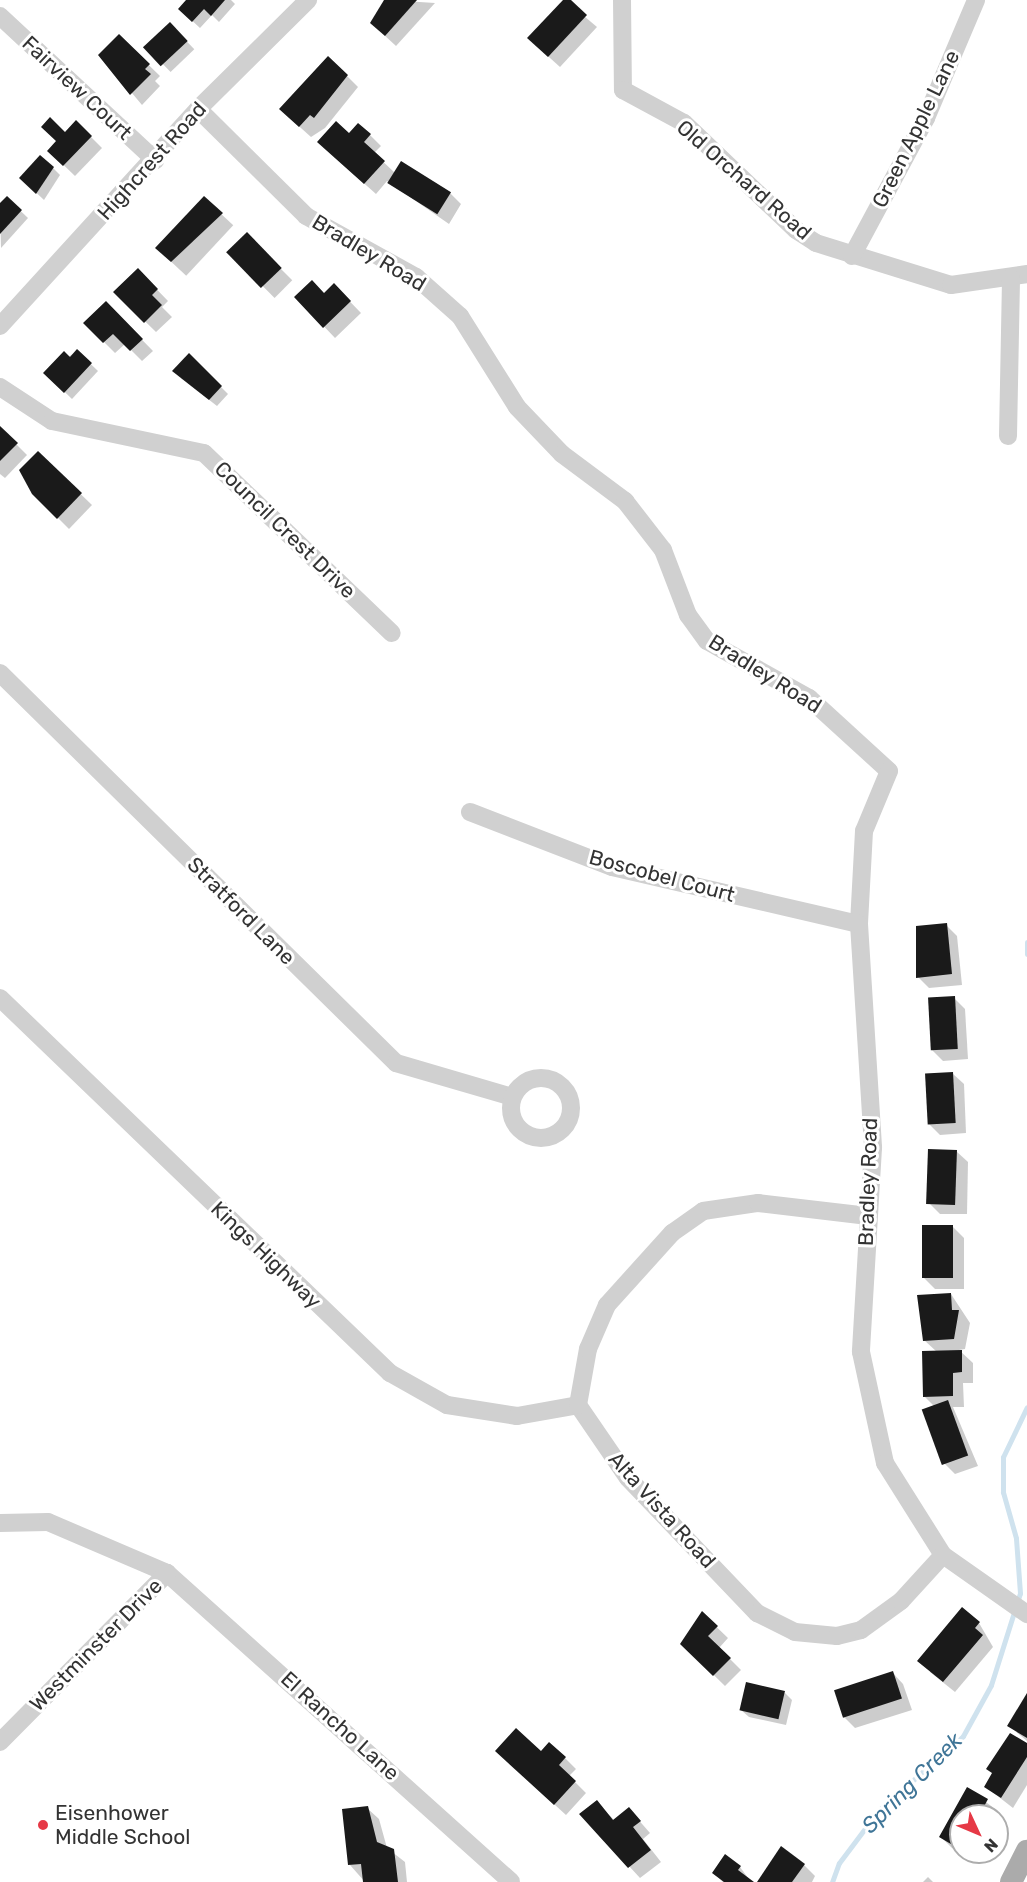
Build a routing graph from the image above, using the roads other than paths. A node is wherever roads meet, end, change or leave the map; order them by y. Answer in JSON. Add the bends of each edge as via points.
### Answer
{"nodes":[{"id":1,"x":308,"y":0,"type":"edge"},
{"id":2,"x":622,"y":0,"type":"edge"},
{"id":3,"x":975,"y":0,"type":"edge"},
{"id":4,"x":0,"y":16,"type":"edge"},
{"id":5,"x":198,"y":109,"type":"junction"},
{"id":6,"x":155,"y":160,"type":"junction"},
{"id":7,"x":852,"y":256,"type":"junction"},
{"id":8,"x":1019,"y":276,"type":"edge"},
{"id":9,"x":0,"y":326,"type":"edge"},
{"id":10,"x":0,"y":387,"type":"edge"},
{"id":11,"x":1008,"y":436,"type":"dead end"},
{"id":12,"x":392,"y":633,"type":"dead end"},
{"id":13,"x":0,"y":674,"type":"edge"},
{"id":14,"x":470,"y":812,"type":"dead end"},
{"id":15,"x":859,"y":924,"type":"junction"},
{"id":16,"x":0,"y":998,"type":"edge"},
{"id":17,"x":512,"y":1097,"type":"dead end"},
{"id":18,"x":868,"y":1216,"type":"junction"},
{"id":19,"x":578,"y":1405,"type":"junction"},
{"id":20,"x":0,"y":1523,"type":"edge"},
{"id":21,"x":943,"y":1555,"type":"junction"},
{"id":22,"x":167,"y":1573,"type":"junction"},
{"id":23,"x":1027,"y":1614,"type":"edge"},
{"id":24,"x":0,"y":1742,"type":"edge"},
{"id":25,"x":1027,"y":1851,"type":"edge"},
{"id":26,"x":511,"y":1882,"type":"edge"},
{"id":27,"x":1011,"y":1882,"type":"edge"}],
"edges":[{"from":1,"to":5,"type":"street","name":"Highcrest Road"},
{"from":2,"to":7,"type":"street","name":"Old Orchard Road","via":[[622,90],[684,123],[796,230]]},
{"from":3,"to":7,"type":"street","name":"Green Apple Lane","via":[[926,118]]},
{"from":4,"to":6,"type":"street","name":"Fairview Court"},
{"from":5,"to":6,"type":"street","name":"Highcrest Road"},
{"from":5,"to":15,"type":"street","name":"Bradley Road","via":[[306,216],[416,277],[460,316],[517,407],[562,454],[625,501],[663,550],[688,615],[707,640],[809,698],[889,771],[864,831]]},
{"from":6,"to":9,"type":"street","name":"Highcrest Road"},
{"from":7,"to":8,"type":"street","name":"Old Orchard Road","via":[[951,285]]},
{"from":8,"to":11,"type":"street"},
{"from":10,"to":12,"type":"street","name":"Council Crest Drive","via":[[51,421],[204,453]]},
{"from":13,"to":17,"type":"street","name":"Stratford Lane","via":[[396,1063]]},
{"from":14,"to":15,"type":"street","name":"Boscobel Court","via":[[612,867]]},
{"from":15,"to":18,"type":"street","name":"Bradley Road","via":[[873,1148]]},
{"from":16,"to":19,"type":"street","name":"Kings Highway","via":[[390,1373],[447,1405],[517,1416]]},
{"from":18,"to":19,"type":"street","via":[[758,1203],[703,1211],[672,1233],[607,1305],[588,1349]]},
{"from":18,"to":21,"type":"street","name":"Bradley Road","via":[[861,1352],[885,1462]]},
{"from":19,"to":21,"type":"street","name":"Alta Vista Road","via":[[628,1478],[757,1613],[795,1632],[837,1636],[861,1630],[901,1601]]},
{"from":20,"to":22,"type":"street","name":"El Rancho Lane","via":[[48,1522]]},
{"from":21,"to":23,"type":"street","name":"Bradley Road"},
{"from":22,"to":24,"type":"street","name":"Westminster Drive"},
{"from":22,"to":26,"type":"street","name":"El Rancho Lane"},
{"from":25,"to":27,"type":"main road"}]}
